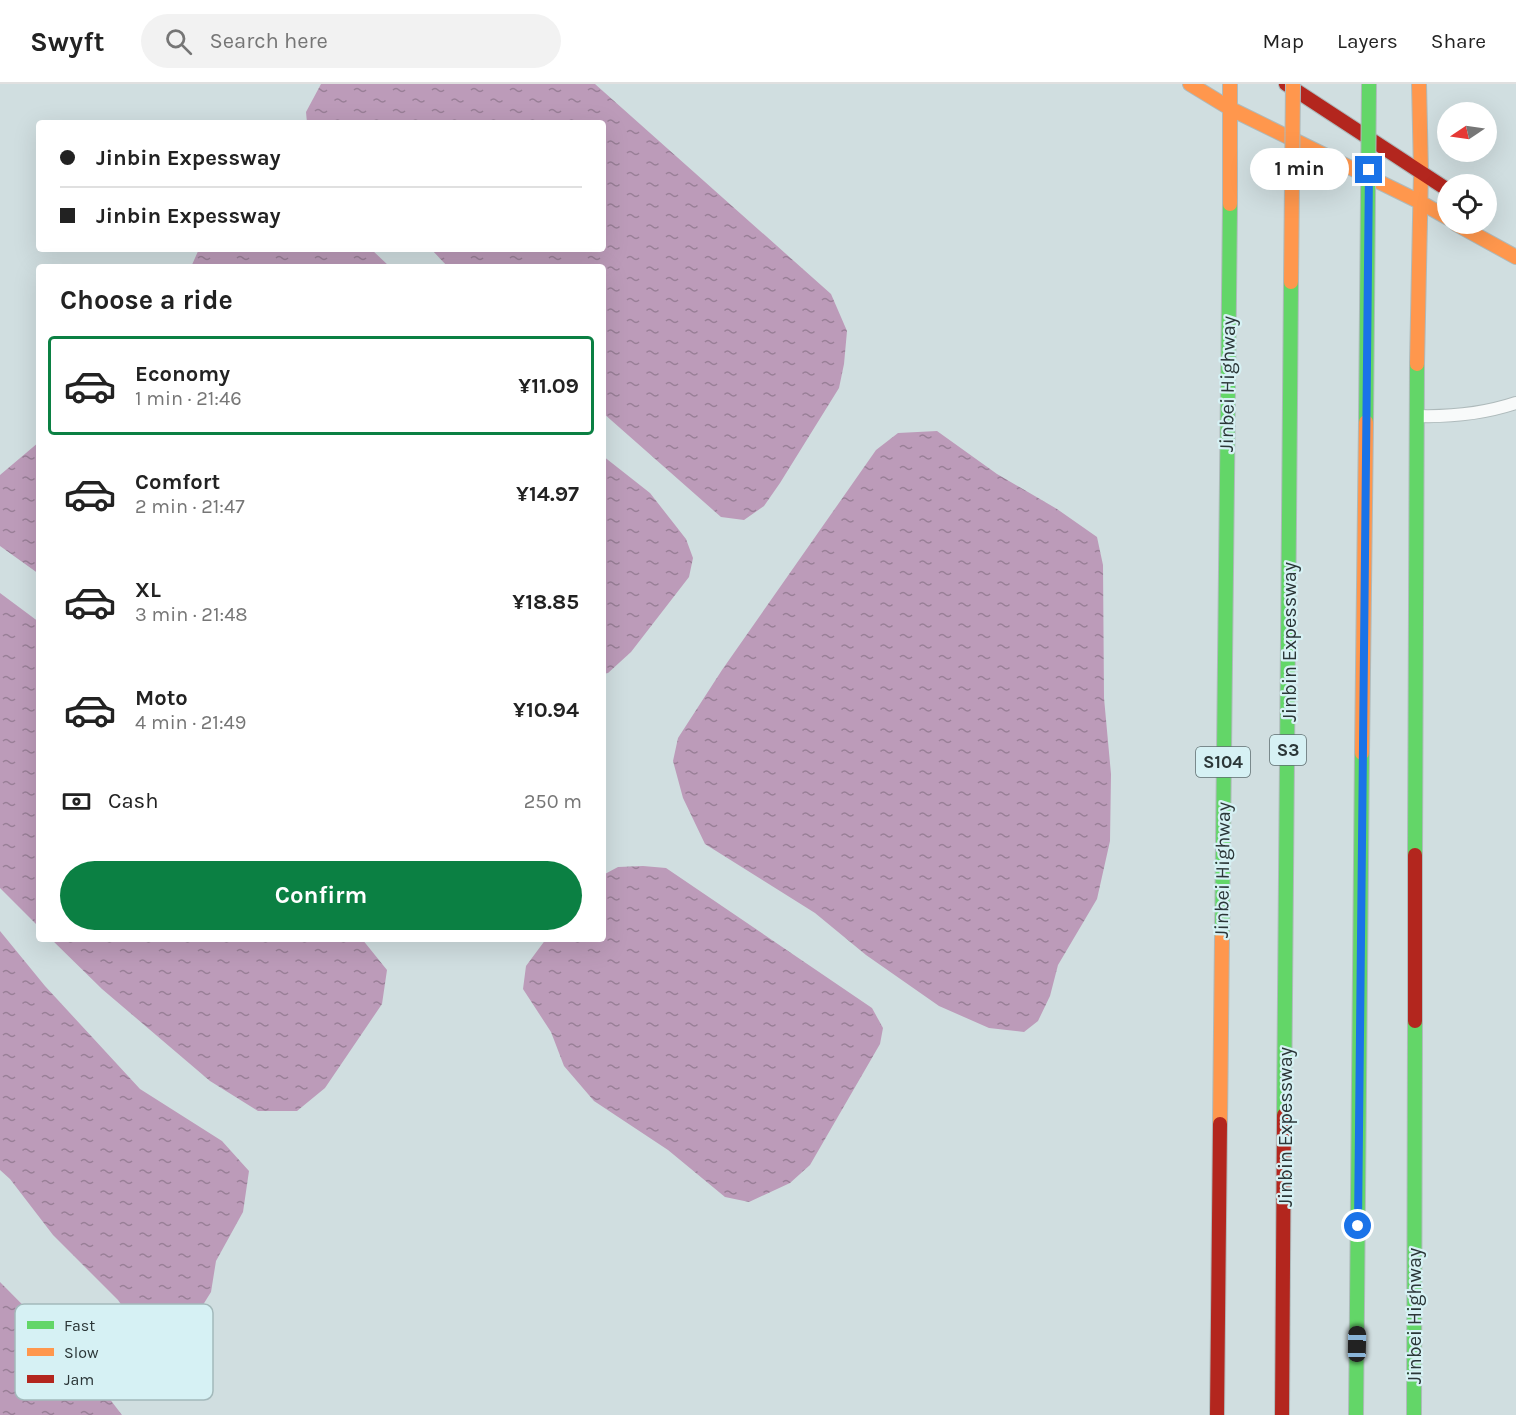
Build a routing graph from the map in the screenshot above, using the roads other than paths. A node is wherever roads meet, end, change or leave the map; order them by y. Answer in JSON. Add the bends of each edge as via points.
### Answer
{"nodes":[{"id":1,"x":1190,"y":84,"type":"edge"},
{"id":2,"x":1230,"y":84,"type":"edge"},
{"id":3,"x":1236,"y":84,"type":"edge"},
{"id":4,"x":1286,"y":84,"type":"edge"},
{"id":5,"x":1293,"y":84,"type":"edge"},
{"id":6,"x":1369,"y":84,"type":"edge"},
{"id":7,"x":1419,"y":84,"type":"edge"},
{"id":8,"x":1231,"y":108,"type":"junction"},
{"id":9,"x":1421,"y":172,"type":"junction"},
{"id":10,"x":1437,"y":183,"type":"edge"},
{"id":11,"x":1420,"y":202,"type":"junction"},
{"id":12,"x":1437,"y":212,"type":"edge"},
{"id":13,"x":1474,"y":234,"type":"edge"},
{"id":14,"x":1516,"y":257,"type":"edge"},
{"id":15,"x":1516,"y":403,"type":"edge"},
{"id":16,"x":1416,"y":416,"type":"junction"},
{"id":17,"x":1217,"y":1415,"type":"edge"},
{"id":18,"x":1282,"y":1415,"type":"edge"},
{"id":19,"x":1356,"y":1415,"type":"edge"},
{"id":20,"x":1414,"y":1415,"type":"edge"}],
"edges":[{"from":1,"to":8,"type":"main road"},
{"from":2,"to":8,"type":"main road","name":"Jinbei Highway","number":"S104"},
{"from":3,"to":8,"type":"main road","name":"Jinbei Highway"},
{"from":4,"to":9,"type":"main road"},
{"from":5,"to":18,"type":"main road","name":"Jinbin Expessway","number":"S3","bridge":true},
{"from":6,"to":19,"type":"main road","bridge":true},
{"from":7,"to":9,"type":"main road","name":"Jinbei Highway"},
{"from":8,"to":11,"type":"main road"},
{"from":8,"to":17,"type":"main road","name":"Jinbei Highway","number":"S104"},
{"from":9,"to":10,"type":"main road"},
{"from":9,"to":11,"type":"main road","name":"Jinbei Highway"},
{"from":11,"to":12,"type":"main road"},
{"from":11,"to":16,"type":"main road","name":"Jinbei Highway"},
{"from":13,"to":14,"type":"main road"},
{"from":15,"to":16,"type":"lane","via":[[1447,417]]},
{"from":16,"to":20,"type":"main road","name":"Jinbei Highway"}]}
